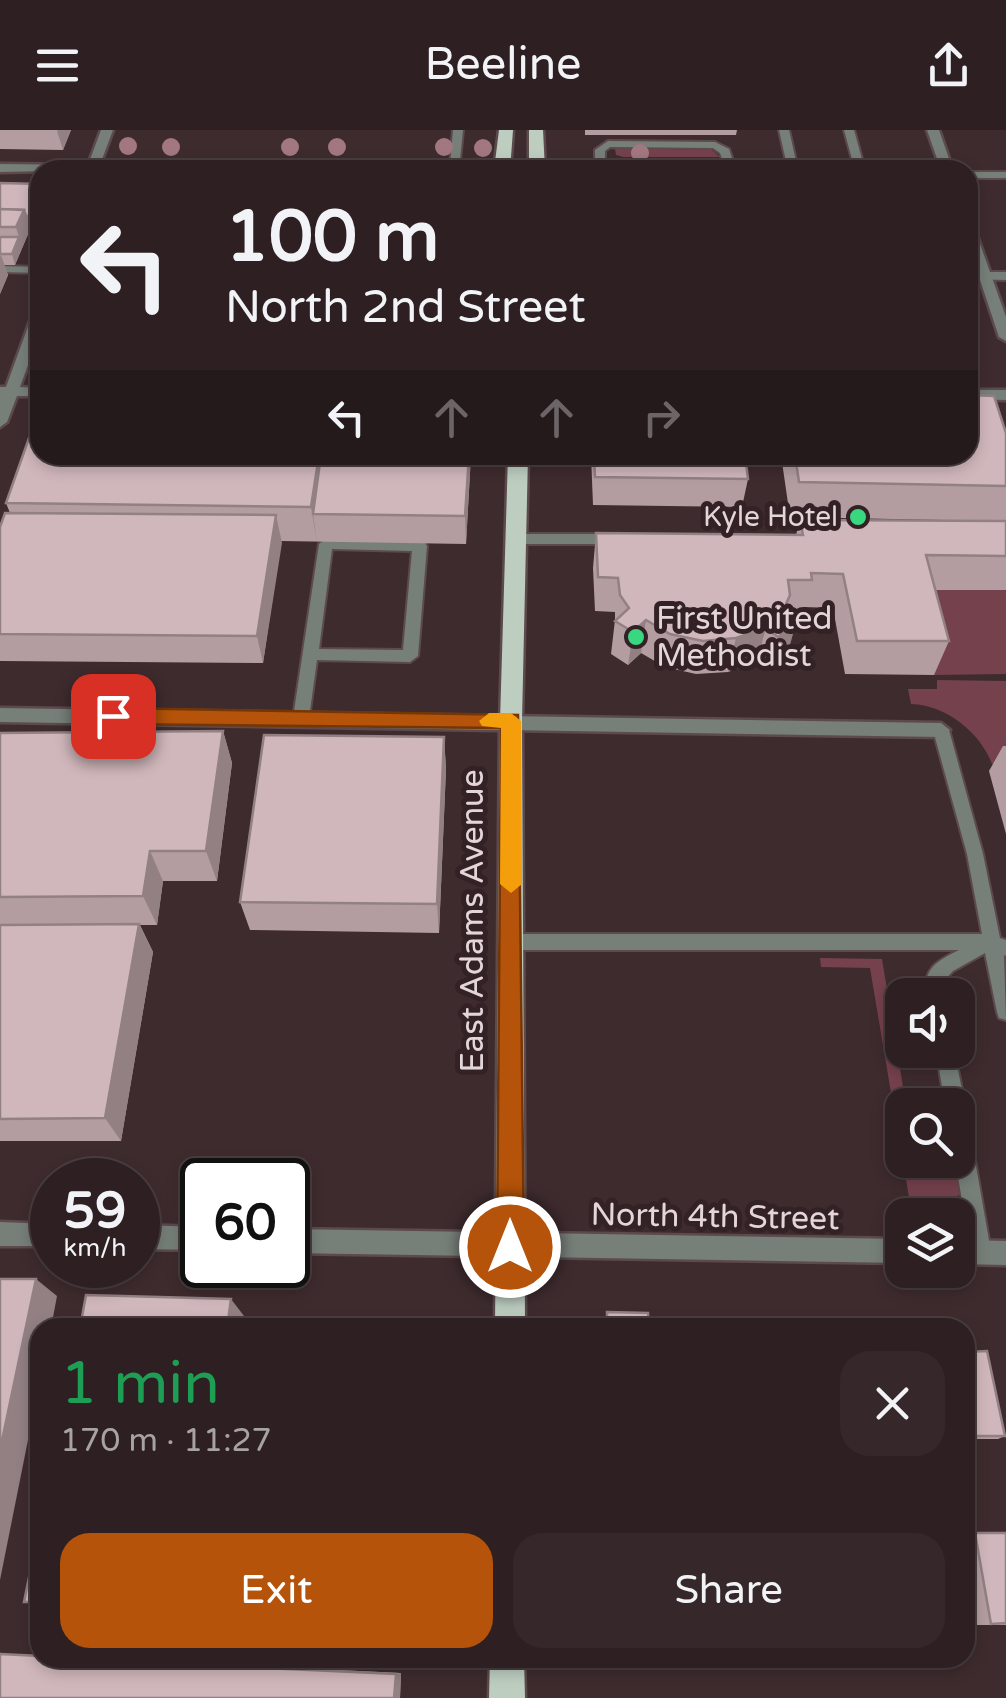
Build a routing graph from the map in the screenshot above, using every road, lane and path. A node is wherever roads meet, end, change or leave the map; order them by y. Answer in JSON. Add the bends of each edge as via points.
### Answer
{"nodes":[{"id":1,"x":108,"y":130,"type":"edge"},
{"id":2,"x":458,"y":130,"type":"edge"},
{"id":3,"x":506,"y":130,"type":"edge"},
{"id":4,"x":536,"y":130,"type":"edge"},
{"id":5,"x":784,"y":130,"type":"edge"},
{"id":6,"x":849,"y":130,"type":"edge"},
{"id":7,"x":933,"y":130,"type":"edge"},
{"id":8,"x":96,"y":160,"type":"edge"},
{"id":9,"x":456,"y":160,"type":"edge"},
{"id":10,"x":503,"y":160,"type":"edge"},
{"id":11,"x":537,"y":160,"type":"edge"},
{"id":12,"x":600,"y":160,"type":"edge"},
{"id":13,"x":728,"y":160,"type":"edge"},
{"id":14,"x":791,"y":160,"type":"edge"},
{"id":15,"x":857,"y":160,"type":"edge"},
{"id":16,"x":944,"y":160,"type":"edge"},
{"id":17,"x":0,"y":168,"type":"edge"},
{"id":18,"x":30,"y":169,"type":"edge"},
{"id":19,"x":978,"y":175,"type":"edge"},
{"id":20,"x":1006,"y":175,"type":"edge"},
{"id":21,"x":978,"y":258,"type":"edge"},
{"id":22,"x":0,"y":270,"type":"edge"},
{"id":23,"x":30,"y":270,"type":"edge"},
{"id":24,"x":978,"y":276,"type":"edge"},
{"id":25,"x":984,"y":276,"type":"junction"},
{"id":26,"x":1006,"y":276,"type":"edge"},
{"id":27,"x":30,"y":336,"type":"edge"},
{"id":28,"x":1006,"y":338,"type":"edge"},
{"id":29,"x":6,"y":391,"type":"edge"},
{"id":30,"x":978,"y":395,"type":"edge"},
{"id":31,"x":1006,"y":395,"type":"edge"},
{"id":32,"x":0,"y":422,"type":"edge"},
{"id":33,"x":518,"y":465,"type":"edge"},
{"id":34,"x":516,"y":539,"type":"junction"},
{"id":35,"x":629,"y":540,"type":"edge"},
{"id":36,"x":310,"y":654,"type":"junction"},
{"id":37,"x":0,"y":715,"type":"edge"},
{"id":38,"x":301,"y":718,"type":"junction"},
{"id":39,"x":511,"y":721,"type":"junction"},
{"id":40,"x":941,"y":730,"type":"joint"},
{"id":41,"x":511,"y":942,"type":"junction"},
{"id":42,"x":998,"y":945,"type":"edge"},
{"id":43,"x":935,"y":978,"type":"edge"},
{"id":44,"x":1006,"y":1012,"type":"edge"},
{"id":45,"x":0,"y":1234,"type":"edge"},
{"id":46,"x":30,"y":1235,"type":"edge"},
{"id":47,"x":310,"y":1242,"type":"edge"},
{"id":48,"x":510,"y":1247,"type":"junction"},
{"id":49,"x":885,"y":1252,"type":"edge"},
{"id":50,"x":975,"y":1252,"type":"edge"},
{"id":51,"x":1006,"y":1253,"type":"edge"},
{"id":52,"x":510,"y":1318,"type":"edge"},
{"id":53,"x":508,"y":1668,"type":"edge"},
{"id":54,"x":507,"y":1698,"type":"edge"}],
"edges":[{"from":1,"to":8,"type":"street"},
{"from":2,"to":9,"type":"lane"},
{"from":3,"to":10,"type":"main road"},
{"from":4,"to":11,"type":"main road"},
{"from":5,"to":14,"type":"lane"},
{"from":6,"to":15,"type":"lane"},
{"from":7,"to":16,"type":"street"},
{"from":12,"to":13,"type":"lane","via":[[608,144],[715,145]]},
{"from":17,"to":18,"type":"street"},
{"from":19,"to":20,"type":"lane"},
{"from":21,"to":25,"type":"street"},
{"from":22,"to":23,"type":"lane"},
{"from":24,"to":25,"type":"lane"},
{"from":25,"to":26,"type":"lane"},
{"from":25,"to":28,"type":"street"},
{"from":27,"to":29,"type":"street"},
{"from":29,"to":32,"type":"street"},
{"from":30,"to":31,"type":"street"},
{"from":33,"to":34,"type":"main road","name":"East Adams Avenue"},
{"from":34,"to":35,"type":"lane"},
{"from":34,"to":39,"type":"main road","name":"East Adams Avenue"},
{"from":36,"to":36,"type":"lane","via":[[326,544],[420,546],[410,656]]},
{"from":36,"to":38,"type":"lane"},
{"from":37,"to":38,"type":"street"},
{"from":38,"to":39,"type":"street"},
{"from":39,"to":40,"type":"street"},
{"from":39,"to":41,"type":"main road","name":"East Adams Avenue"},
{"from":40,"to":42,"type":"lane"},
{"from":41,"to":42,"type":"lane"},
{"from":41,"to":48,"type":"main road","name":"East Adams Avenue"},
{"from":42,"to":43,"type":"lane","via":[[947,965]]},
{"from":42,"to":44,"type":"lane"},
{"from":45,"to":46,"type":"street"},
{"from":47,"to":48,"type":"street","name":"North 4th Street"},
{"from":48,"to":49,"type":"street","name":"North 4th Street"},
{"from":48,"to":52,"type":"main road","name":"East Adams Avenue"},
{"from":50,"to":51,"type":"street"},
{"from":53,"to":54,"type":"main road"}]}
